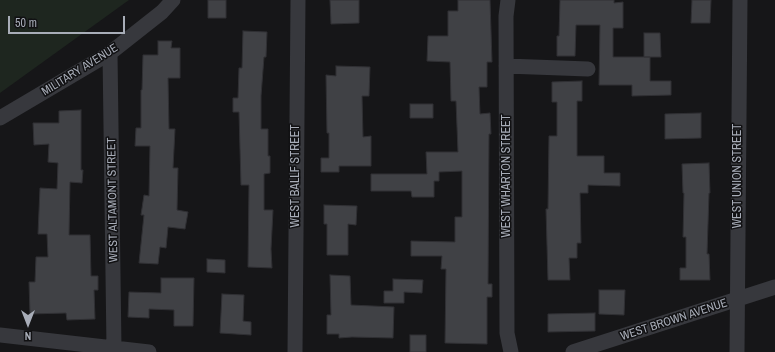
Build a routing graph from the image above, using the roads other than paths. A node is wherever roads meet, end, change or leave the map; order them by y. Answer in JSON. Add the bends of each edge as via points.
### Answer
{"nodes":[{"id":1,"x":173,"y":0,"type":"edge"},
{"id":2,"x":182,"y":0,"type":"edge"},
{"id":3,"x":298,"y":0,"type":"edge"},
{"id":4,"x":508,"y":0,"type":"edge"},
{"id":5,"x":740,"y":0,"type":"edge"},
{"id":6,"x":162,"y":12,"type":"junction"},
{"id":7,"x":110,"y":53,"type":"junction"},
{"id":8,"x":506,"y":66,"type":"junction"},
{"id":9,"x":588,"y":69,"type":"dead end"},
{"id":10,"x":0,"y":118,"type":"edge"},
{"id":11,"x":775,"y":288,"type":"edge"},
{"id":12,"x":738,"y":299,"type":"junction"},
{"id":13,"x":0,"y":335,"type":"edge"},
{"id":14,"x":114,"y":348,"type":"junction"},
{"id":15,"x":149,"y":352,"type":"edge"},
{"id":16,"x":295,"y":352,"type":"edge"},
{"id":17,"x":511,"y":352,"type":"edge"},
{"id":18,"x":573,"y":352,"type":"edge"},
{"id":19,"x":737,"y":352,"type":"edge"}],
"edges":[{"from":1,"to":6,"type":"street","name":"MILITARY AVENUE"},
{"from":2,"to":6,"type":"street"},
{"from":3,"to":16,"type":"street","name":"WEST BALLF STREET"},
{"from":4,"to":8,"type":"street","name":"WEST WHARTON STREET"},
{"from":5,"to":12,"type":"street","name":"WEST UNION STREET"},
{"from":6,"to":7,"type":"street","name":"MILITARY AVENUE"},
{"from":7,"to":10,"type":"street","name":"MILITARY AVENUE"},
{"from":7,"to":14,"type":"street","name":"WEST ALTAMONT STREET"},
{"from":8,"to":9,"type":"street"},
{"from":8,"to":17,"type":"street","name":"WEST WHARTON STREET","via":[[507,333]]},
{"from":11,"to":12,"type":"street","name":"WEST BROWN AVENUE"},
{"from":12,"to":18,"type":"street","name":"WEST BROWN AVENUE"},
{"from":12,"to":19,"type":"street","name":"WEST UNION STREET"},
{"from":13,"to":14,"type":"street"},
{"from":14,"to":15,"type":"street"}]}
